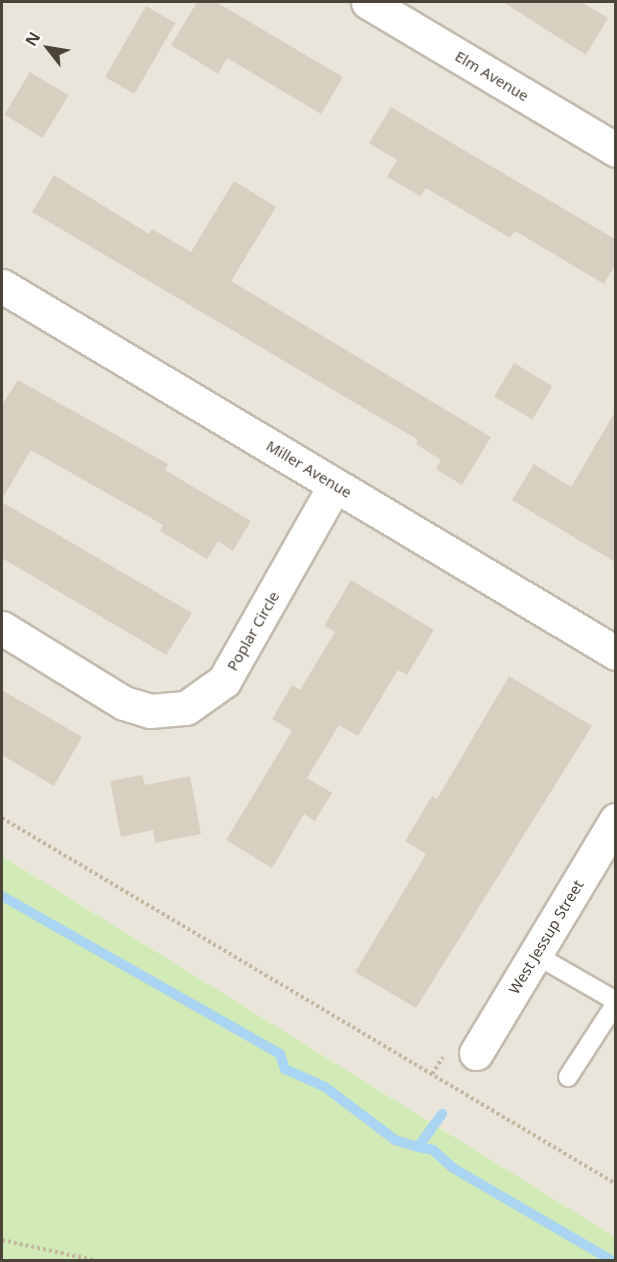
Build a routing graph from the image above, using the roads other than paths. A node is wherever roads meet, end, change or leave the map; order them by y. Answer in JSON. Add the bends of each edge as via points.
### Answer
{"nodes":[{"id":1,"x":368,"y":2,"type":"edge"},
{"id":2,"x":615,"y":150,"type":"edge"},
{"id":3,"x":2,"y":286,"type":"edge"},
{"id":4,"x":335,"y":485,"type":"junction"},
{"id":5,"x":2,"y":628,"type":"edge"},
{"id":6,"x":615,"y":653,"type":"edge"},
{"id":7,"x":615,"y":820,"type":"edge"},
{"id":8,"x":536,"y":955,"type":"junction"},
{"id":9,"x":615,"y":1002,"type":"edge"},
{"id":10,"x":476,"y":1053,"type":"dead end"},
{"id":11,"x":568,"y":1077,"type":"dead end"}],
"edges":[{"from":1,"to":2,"type":"street","name":"Elm Avenue"},
{"from":3,"to":4,"type":"street","name":"Miller Avenue"},
{"from":4,"to":5,"type":"street","name":"Poplar Circle","via":[[224,681],[186,708],[150,711],[124,703]]},
{"from":4,"to":6,"type":"street","name":"Miller Avenue"},
{"from":7,"to":8,"type":"street","name":"West Jessup Street"},
{"from":8,"to":9,"type":"lane"},
{"from":8,"to":10,"type":"street","name":"West Jessup Street"},
{"from":9,"to":11,"type":"lane"}]}
